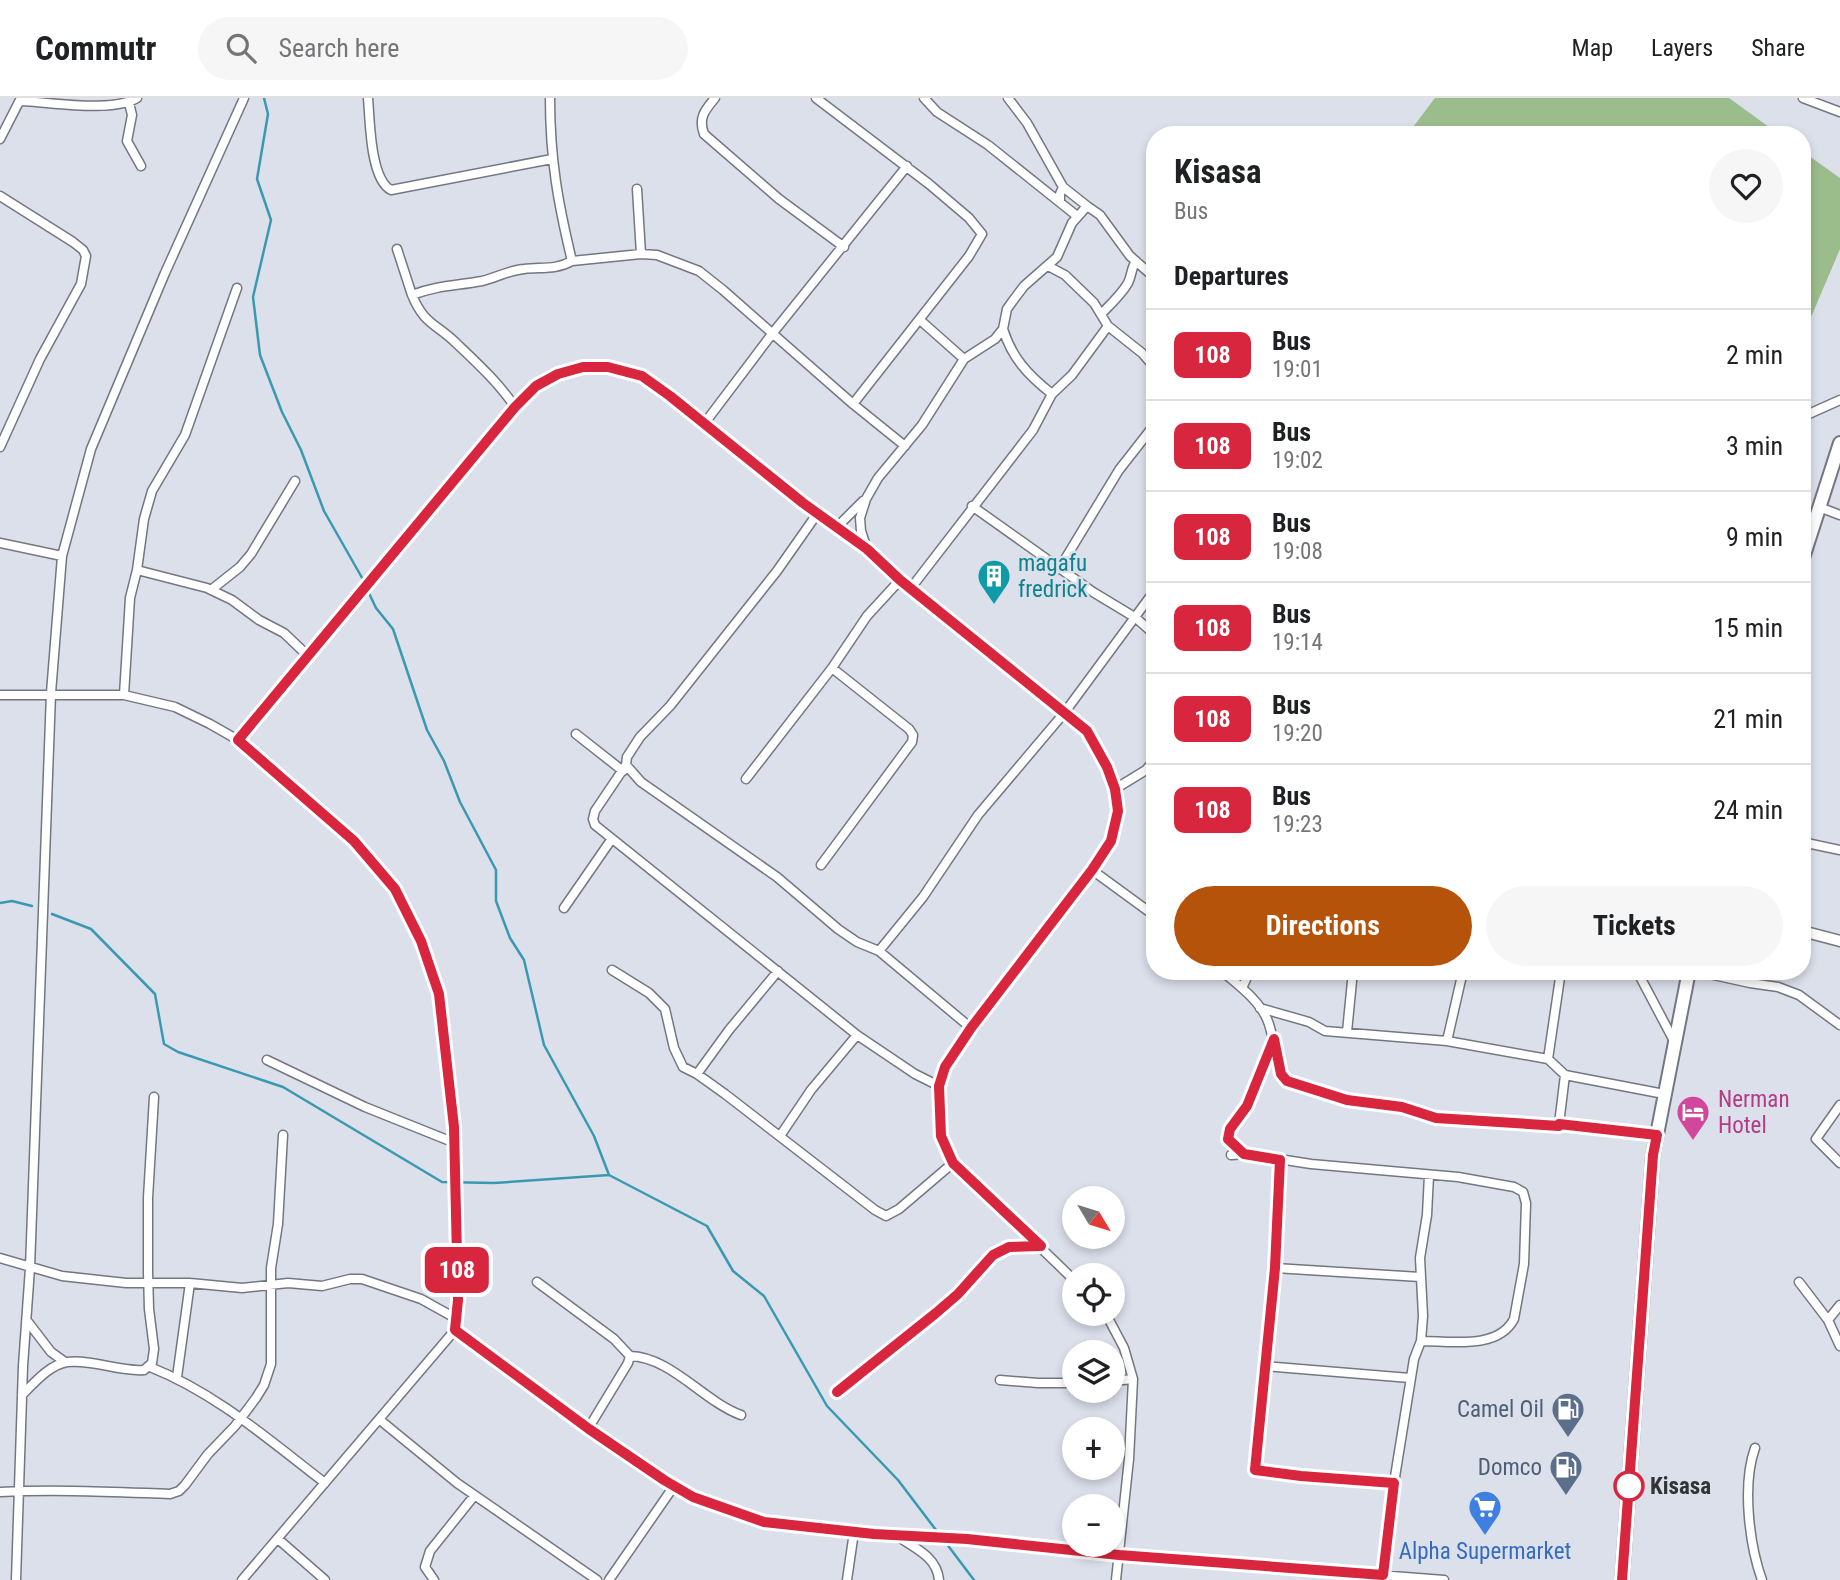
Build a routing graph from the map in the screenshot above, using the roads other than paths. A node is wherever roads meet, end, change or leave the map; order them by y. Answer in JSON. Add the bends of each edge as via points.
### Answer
{"nodes":[{"id":1,"x":244,"y":98,"type":"edge"},
{"id":2,"x":368,"y":98,"type":"edge"},
{"id":3,"x":550,"y":98,"type":"edge"},
{"id":4,"x":715,"y":98,"type":"edge"},
{"id":5,"x":816,"y":98,"type":"edge"},
{"id":6,"x":924,"y":98,"type":"edge"},
{"id":7,"x":1008,"y":98,"type":"edge"},
{"id":8,"x":1803,"y":98,"type":"edge"},
{"id":9,"x":21,"y":99,"type":"edge"},
{"id":10,"x":133,"y":100,"type":"edge"},
{"id":11,"x":1840,"y":112,"type":"edge"},
{"id":12,"x":0,"y":139,"type":"edge"},
{"id":13,"x":552,"y":159,"type":"junction"},
{"id":14,"x":141,"y":166,"type":"dead end"},
{"id":15,"x":907,"y":166,"type":"junction"},
{"id":16,"x":1063,"y":187,"type":"junction"},
{"id":17,"x":637,"y":189,"type":"dead end"},
{"id":18,"x":0,"y":196,"type":"edge"},
{"id":19,"x":1060,"y":202,"type":"junction"},
{"id":20,"x":1087,"y":206,"type":"junction"},
{"id":21,"x":1077,"y":216,"type":"junction"},
{"id":22,"x":844,"y":247,"type":"junction"},
{"id":23,"x":397,"y":250,"type":"dead end"},
{"id":24,"x":641,"y":254,"type":"junction"},
{"id":25,"x":572,"y":261,"type":"junction"},
{"id":26,"x":1136,"y":261,"type":"junction"},
{"id":27,"x":1048,"y":266,"type":"junction"},
{"id":28,"x":1146,"y":270,"type":"edge"},
{"id":29,"x":237,"y":288,"type":"dead end"},
{"id":30,"x":412,"y":295,"type":"junction"},
{"id":31,"x":1101,"y":314,"type":"junction"},
{"id":32,"x":920,"y":320,"type":"junction"},
{"id":33,"x":1108,"y":326,"type":"junction"},
{"id":34,"x":1003,"y":329,"type":"junction"},
{"id":35,"x":772,"y":334,"type":"junction"},
{"id":36,"x":1146,"y":358,"type":"edge"},
{"id":37,"x":964,"y":359,"type":"junction"},
{"id":38,"x":1052,"y":394,"type":"junction"},
{"id":39,"x":1840,"y":400,"type":"edge"},
{"id":40,"x":853,"y":404,"type":"junction"},
{"id":41,"x":515,"y":407,"type":"junction"},
{"id":42,"x":1811,"y":413,"type":"edge"},
{"id":43,"x":704,"y":424,"type":"junction"},
{"id":44,"x":1146,"y":436,"type":"edge"},
{"id":45,"x":1840,"y":443,"type":"edge"},
{"id":46,"x":905,"y":446,"type":"junction"},
{"id":47,"x":0,"y":447,"type":"edge"},
{"id":48,"x":295,"y":481,"type":"dead end"},
{"id":49,"x":866,"y":499,"type":"junction"},
{"id":50,"x":972,"y":506,"type":"junction"},
{"id":51,"x":1819,"y":507,"type":"junction"},
{"id":52,"x":817,"y":514,"type":"junction"},
{"id":53,"x":1840,"y":515,"type":"edge"},
{"id":54,"x":836,"y":528,"type":"junction"},
{"id":55,"x":1811,"y":532,"type":"edge"},
{"id":56,"x":0,"y":543,"type":"edge"},
{"id":57,"x":867,"y":549,"type":"junction"},
{"id":58,"x":62,"y":556,"type":"junction"},
{"id":59,"x":1059,"y":569,"type":"junction"},
{"id":60,"x":137,"y":570,"type":"junction"},
{"id":61,"x":900,"y":580,"type":"junction"},
{"id":62,"x":911,"y":588,"type":"junction"},
{"id":63,"x":211,"y":590,"type":"junction"},
{"id":64,"x":1146,"y":603,"type":"edge"},
{"id":65,"x":1136,"y":618,"type":"junction"},
{"id":66,"x":1146,"y":627,"type":"edge"},
{"id":67,"x":307,"y":655,"type":"junction"},
{"id":68,"x":832,"y":668,"type":"junction"},
{"id":69,"x":51,"y":694,"type":"junction"},
{"id":70,"x":0,"y":695,"type":"edge"},
{"id":71,"x":124,"y":695,"type":"junction"},
{"id":72,"x":1065,"y":712,"type":"junction"},
{"id":73,"x":576,"y":734,"type":"dead end"},
{"id":74,"x":238,"y":740,"type":"junction"},
{"id":75,"x":624,"y":768,"type":"junction"},
{"id":76,"x":1146,"y":772,"type":"edge"},
{"id":77,"x":746,"y":779,"type":"dead end"},
{"id":78,"x":1115,"y":789,"type":"junction"},
{"id":79,"x":611,"y":840,"type":"junction"},
{"id":80,"x":1811,"y":844,"type":"edge"},
{"id":81,"x":1840,"y":850,"type":"edge"},
{"id":82,"x":821,"y":865,"type":"dead end"},
{"id":83,"x":1092,"y":870,"type":"junction"},
{"id":84,"x":564,"y":908,"type":"dead end"},
{"id":85,"x":1146,"y":909,"type":"edge"},
{"id":86,"x":1811,"y":933,"type":"edge"},
{"id":87,"x":1840,"y":941,"type":"edge"},
{"id":88,"x":879,"y":951,"type":"junction"},
{"id":89,"x":612,"y":970,"type":"dead end"},
{"id":90,"x":778,"y":971,"type":"junction"},
{"id":91,"x":1232,"y":980,"type":"edge"},
{"id":92,"x":1245,"y":980,"type":"edge"},
{"id":93,"x":1352,"y":980,"type":"edge"},
{"id":94,"x":1461,"y":980,"type":"edge"},
{"id":95,"x":1560,"y":980,"type":"edge"},
{"id":96,"x":1642,"y":980,"type":"edge"},
{"id":97,"x":1687,"y":980,"type":"edge"},
{"id":98,"x":1733,"y":980,"type":"edge"},
{"id":99,"x":1241,"y":988,"type":"junction"},
{"id":100,"x":1260,"y":1008,"type":"junction"},
{"id":101,"x":1840,"y":1026,"type":"edge"},
{"id":102,"x":971,"y":1028,"type":"junction"},
{"id":103,"x":1347,"y":1032,"type":"junction"},
{"id":104,"x":857,"y":1035,"type":"junction"},
{"id":105,"x":1274,"y":1039,"type":"junction"},
{"id":106,"x":1447,"y":1041,"type":"junction"},
{"id":107,"x":1674,"y":1041,"type":"junction"},
{"id":108,"x":1548,"y":1059,"type":"junction"},
{"id":109,"x":267,"y":1060,"type":"dead end"},
{"id":110,"x":697,"y":1074,"type":"junction"},
{"id":111,"x":1565,"y":1075,"type":"junction"},
{"id":112,"x":939,"y":1086,"type":"junction"},
{"id":113,"x":1664,"y":1094,"type":"junction"},
{"id":114,"x":154,"y":1097,"type":"dead end"},
{"id":115,"x":1840,"y":1105,"type":"edge"},
{"id":116,"x":1559,"y":1124,"type":"junction"},
{"id":117,"x":283,"y":1135,"type":"dead end"},
{"id":118,"x":1657,"y":1135,"type":"junction"},
{"id":119,"x":780,"y":1136,"type":"junction"},
{"id":120,"x":455,"y":1143,"type":"junction"},
{"id":121,"x":1244,"y":1154,"type":"junction"},
{"id":122,"x":1231,"y":1155,"type":"dead end"},
{"id":123,"x":1280,"y":1160,"type":"junction"},
{"id":124,"x":953,"y":1163,"type":"junction"},
{"id":125,"x":1840,"y":1163,"type":"edge"},
{"id":126,"x":1429,"y":1175,"type":"junction"},
{"id":127,"x":1041,"y":1246,"type":"junction"},
{"id":128,"x":0,"y":1258,"type":"edge"},
{"id":129,"x":1062,"y":1268,"type":"edge"},
{"id":130,"x":1275,"y":1268,"type":"junction"},
{"id":131,"x":30,"y":1269,"type":"junction"},
{"id":132,"x":1420,"y":1278,"type":"junction"},
{"id":133,"x":149,"y":1282,"type":"junction"},
{"id":134,"x":537,"y":1282,"type":"dead end"},
{"id":135,"x":1799,"y":1282,"type":"dead end"},
{"id":136,"x":190,"y":1283,"type":"junction"},
{"id":137,"x":271,"y":1284,"type":"junction"},
{"id":138,"x":1840,"y":1305,"type":"edge"},
{"id":139,"x":457,"y":1319,"type":"junction"},
{"id":140,"x":1828,"y":1320,"type":"junction"},
{"id":141,"x":28,"y":1322,"type":"junction"},
{"id":142,"x":1112,"y":1326,"type":"edge"},
{"id":143,"x":455,"y":1330,"type":"junction"},
{"id":144,"x":1421,"y":1341,"type":"junction"},
{"id":145,"x":1840,"y":1346,"type":"edge"},
{"id":146,"x":630,"y":1356,"type":"junction"},
{"id":147,"x":65,"y":1362,"type":"junction"},
{"id":148,"x":1265,"y":1366,"type":"junction"},
{"id":149,"x":150,"y":1367,"type":"junction"},
{"id":150,"x":177,"y":1377,"type":"junction"},
{"id":151,"x":1410,"y":1378,"type":"junction"},
{"id":152,"x":1000,"y":1380,"type":"dead end"},
{"id":153,"x":1125,"y":1380,"type":"edge"},
{"id":154,"x":1133,"y":1380,"type":"junction"},
{"id":155,"x":1062,"y":1383,"type":"edge"},
{"id":156,"x":837,"y":1392,"type":"dead end"},
{"id":157,"x":22,"y":1395,"type":"junction"},
{"id":158,"x":741,"y":1415,"type":"dead end"},
{"id":159,"x":241,"y":1418,"type":"junction"},
{"id":160,"x":380,"y":1420,"type":"junction"},
{"id":161,"x":589,"y":1429,"type":"junction"},
{"id":162,"x":1755,"y":1448,"type":"dead end"},
{"id":163,"x":325,"y":1483,"type":"junction"},
{"id":164,"x":1394,"y":1483,"type":"junction"},
{"id":165,"x":674,"y":1486,"type":"junction"},
{"id":166,"x":20,"y":1491,"type":"junction"},
{"id":167,"x":0,"y":1492,"type":"edge"},
{"id":168,"x":474,"y":1496,"type":"junction"},
{"id":169,"x":1125,"y":1497,"type":"edge"},
{"id":170,"x":854,"y":1532,"type":"junction"},
{"id":171,"x":895,"y":1535,"type":"junction"},
{"id":172,"x":278,"y":1539,"type":"junction"},
{"id":173,"x":1062,"y":1549,"type":"edge"},
{"id":174,"x":1125,"y":1556,"type":"edge"},
{"id":175,"x":1119,"y":1557,"type":"edge"},
{"id":176,"x":1383,"y":1577,"type":"edge"},
{"id":177,"x":16,"y":1580,"type":"edge"},
{"id":178,"x":242,"y":1580,"type":"edge"},
{"id":179,"x":325,"y":1580,"type":"edge"},
{"id":180,"x":434,"y":1580,"type":"edge"},
{"id":181,"x":597,"y":1580,"type":"edge"},
{"id":182,"x":609,"y":1580,"type":"edge"},
{"id":183,"x":848,"y":1580,"type":"edge"},
{"id":184,"x":939,"y":1580,"type":"edge"},
{"id":185,"x":1116,"y":1580,"type":"edge"},
{"id":186,"x":1444,"y":1580,"type":"edge"},
{"id":187,"x":1622,"y":1580,"type":"edge"},
{"id":188,"x":1762,"y":1580,"type":"edge"}],
"edges":[{"from":1,"to":58,"type":"street","via":[[91,449]]},
{"from":2,"to":13,"type":"street","via":[[374,159],[391,190]]},
{"from":3,"to":13,"type":"street"},
{"from":4,"to":22,"type":"street","via":[[703,113],[704,134]]},
{"from":5,"to":15,"type":"street"},
{"from":6,"to":19,"type":"street"},
{"from":7,"to":16,"type":"street"},
{"from":8,"to":11,"type":"street"},
{"from":9,"to":10,"type":"street","via":[[97,105]]},
{"from":9,"to":12,"type":"street"},
{"from":10,"to":14,"type":"street","via":[[127,141]]},
{"from":13,"to":25,"type":"street"},
{"from":15,"to":22,"type":"street"},
{"from":15,"to":32,"type":"street","via":[[982,234]]},
{"from":16,"to":19,"type":"street"},
{"from":16,"to":20,"type":"street"},
{"from":17,"to":24,"type":"street"},
{"from":18,"to":47,"type":"street","via":[[73,242],[86,257],[80,284]]},
{"from":19,"to":21,"type":"street"},
{"from":20,"to":21,"type":"street"},
{"from":20,"to":26,"type":"street","via":[[1100,215]]},
{"from":21,"to":27,"type":"street","via":[[1061,251]]},
{"from":22,"to":35,"type":"street"},
{"from":23,"to":30,"type":"street"},
{"from":24,"to":25,"type":"street"},
{"from":24,"to":35,"type":"street","via":[[657,255],[698,271]]},
{"from":25,"to":30,"type":"street","via":[[545,270],[523,269],[484,281],[436,286]]},
{"from":26,"to":28,"type":"street"},
{"from":26,"to":31,"type":"street","via":[[1129,281]]},
{"from":27,"to":31,"type":"street","via":[[1065,275]]},
{"from":27,"to":34,"type":"street","via":[[1024,286],[1007,309]]},
{"from":29,"to":60,"type":"street","via":[[185,435],[152,491]]},
{"from":30,"to":41,"type":"street","via":[[419,312],[500,386]]},
{"from":31,"to":33,"type":"street"},
{"from":32,"to":37,"type":"street"},
{"from":32,"to":40,"type":"street"},
{"from":33,"to":36,"type":"street"},
{"from":33,"to":38,"type":"street"},
{"from":34,"to":37,"type":"street","via":[[995,340]]},
{"from":34,"to":38,"type":"street","via":[[1013,356]]},
{"from":35,"to":40,"type":"street"},
{"from":35,"to":43,"type":"street"},
{"from":37,"to":46,"type":"street"},
{"from":38,"to":50,"type":"street","via":[[1033,430]]},
{"from":39,"to":42,"type":"street"},
{"from":40,"to":46,"type":"street"},
{"from":41,"to":43,"type":"street","via":[[536,386],[558,374],[608,367],[642,376]]},
{"from":41,"to":67,"type":"street"},
{"from":43,"to":52,"type":"street"},
{"from":44,"to":59,"type":"street","via":[[1119,470]]},
{"from":45,"to":51,"type":"highway"},
{"from":46,"to":49,"type":"street"},
{"from":48,"to":63,"type":"street","via":[[251,554]]},
{"from":49,"to":54,"type":"street"},
{"from":49,"to":57,"type":"street","via":[[860,518]]},
{"from":50,"to":59,"type":"street"},
{"from":50,"to":62,"type":"street"},
{"from":51,"to":53,"type":"street"},
{"from":51,"to":55,"type":"highway"},
{"from":52,"to":54,"type":"street"},
{"from":52,"to":75,"type":"street","via":[[670,706],[640,737]]},
{"from":54,"to":57,"type":"street"},
{"from":56,"to":58,"type":"street"},
{"from":57,"to":61,"type":"street"},
{"from":58,"to":69,"type":"street"},
{"from":59,"to":65,"type":"street"},
{"from":60,"to":63,"type":"street"},
{"from":60,"to":71,"type":"street","via":[[130,598]]},
{"from":61,"to":62,"type":"street"},
{"from":61,"to":68,"type":"street","via":[[867,616]]},
{"from":62,"to":72,"type":"street"},
{"from":63,"to":67,"type":"street","via":[[273,625]]},
{"from":64,"to":65,"type":"street"},
{"from":65,"to":66,"type":"street"},
{"from":65,"to":72,"type":"street"},
{"from":67,"to":74,"type":"street"},
{"from":68,"to":77,"type":"street"},
{"from":68,"to":82,"type":"street","via":[[913,736]]},
{"from":69,"to":70,"type":"street"},
{"from":69,"to":71,"type":"street"},
{"from":69,"to":131,"type":"street"},
{"from":71,"to":74,"type":"street","via":[[175,707]]},
{"from":72,"to":78,"type":"street","via":[[1087,731]]},
{"from":72,"to":88,"type":"street","via":[[978,815],[923,897]]},
{"from":73,"to":75,"type":"street"},
{"from":74,"to":120,"type":"street","via":[[354,841],[395,889],[421,941],[439,994]]},
{"from":75,"to":79,"type":"street","via":[[593,818]]},
{"from":75,"to":88,"type":"street","via":[[777,877],[838,929]]},
{"from":76,"to":78,"type":"street"},
{"from":78,"to":83,"type":"street","via":[[1118,811],[1111,841]]},
{"from":79,"to":84,"type":"street"},
{"from":79,"to":90,"type":"street"},
{"from":80,"to":81,"type":"street"},
{"from":83,"to":85,"type":"street"},
{"from":83,"to":102,"type":"street"},
{"from":86,"to":87,"type":"street"},
{"from":88,"to":102,"type":"street"},
{"from":89,"to":110,"type":"street","via":[[665,1009],[680,1062]]},
{"from":90,"to":104,"type":"street"},
{"from":90,"to":110,"type":"street"},
{"from":91,"to":99,"type":"street"},
{"from":92,"to":99,"type":"street"},
{"from":93,"to":103,"type":"street"},
{"from":94,"to":106,"type":"street"},
{"from":95,"to":108,"type":"street"},
{"from":96,"to":107,"type":"street"},
{"from":97,"to":107,"type":"highway"},
{"from":98,"to":101,"type":"street","via":[[1799,995]]},
{"from":99,"to":100,"type":"street"},
{"from":100,"to":103,"type":"street","via":[[1325,1031]]},
{"from":100,"to":105,"type":"street"},
{"from":102,"to":112,"type":"street","via":[[945,1067]]},
{"from":103,"to":106,"type":"street"},
{"from":104,"to":112,"type":"street"},
{"from":104,"to":119,"type":"street"},
{"from":105,"to":116,"type":"street","via":[[1281,1074],[1287,1081],[1347,1100],[1453,1120]]},
{"from":105,"to":121,"type":"street","via":[[1247,1106],[1230,1129],[1228,1139]]},
{"from":106,"to":108,"type":"street"},
{"from":107,"to":113,"type":"highway"},
{"from":108,"to":111,"type":"street"},
{"from":109,"to":120,"type":"street"},
{"from":110,"to":119,"type":"street"},
{"from":111,"to":113,"type":"street"},
{"from":111,"to":116,"type":"street"},
{"from":112,"to":124,"type":"street","via":[[941,1136]]},
{"from":113,"to":118,"type":"highway"},
{"from":114,"to":133,"type":"street"},
{"from":115,"to":125,"type":"street","via":[[1816,1139]]},
{"from":116,"to":118,"type":"street"},
{"from":117,"to":137,"type":"street"},
{"from":118,"to":187,"type":"highway"},
{"from":119,"to":124,"type":"street","via":[[886,1216]]},
{"from":120,"to":139,"type":"street"},
{"from":121,"to":122,"type":"street"},
{"from":121,"to":123,"type":"street"},
{"from":123,"to":126,"type":"street"},
{"from":123,"to":130,"type":"street"},
{"from":124,"to":127,"type":"street"},
{"from":126,"to":132,"type":"street"},
{"from":126,"to":144,"type":"street","via":[[1523,1192],[1524,1264],[1514,1318],[1503,1333],[1490,1340]]},
{"from":127,"to":129,"type":"street"},
{"from":127,"to":156,"type":"street","via":[[1009,1247],[993,1255],[958,1294]]},
{"from":128,"to":131,"type":"street"},
{"from":130,"to":132,"type":"street"},
{"from":130,"to":148,"type":"street"},
{"from":131,"to":133,"type":"street","via":[[89,1280]]},
{"from":131,"to":141,"type":"street"},
{"from":132,"to":144,"type":"street"},
{"from":133,"to":136,"type":"street"},
{"from":133,"to":149,"type":"street","via":[[154,1349]]},
{"from":134,"to":146,"type":"street","via":[[622,1345]]},
{"from":135,"to":140,"type":"street"},
{"from":136,"to":137,"type":"street","via":[[242,1288]]},
{"from":136,"to":150,"type":"street"},
{"from":137,"to":139,"type":"street","via":[[322,1286],[362,1279],[393,1288]]},
{"from":137,"to":159,"type":"street","via":[[271,1364],[264,1385]]},
{"from":138,"to":140,"type":"street"},
{"from":139,"to":143,"type":"street"},
{"from":140,"to":145,"type":"street"},
{"from":141,"to":147,"type":"street"},
{"from":141,"to":157,"type":"street"},
{"from":142,"to":154,"type":"street"},
{"from":143,"to":160,"type":"street"},
{"from":143,"to":161,"type":"street"},
{"from":144,"to":151,"type":"street"},
{"from":146,"to":158,"type":"street","via":[[660,1364]]},
{"from":146,"to":161,"type":"street"},
{"from":147,"to":149,"type":"street","via":[[134,1371]]},
{"from":147,"to":157,"type":"street"},
{"from":148,"to":151,"type":"street"},
{"from":148,"to":164,"type":"street","via":[[1255,1470]]},
{"from":149,"to":150,"type":"street"},
{"from":150,"to":159,"type":"street"},
{"from":151,"to":164,"type":"street"},
{"from":152,"to":155,"type":"street"},
{"from":153,"to":154,"type":"street"},
{"from":154,"to":169,"type":"street"},
{"from":157,"to":166,"type":"street"},
{"from":159,"to":163,"type":"street"},
{"from":159,"to":166,"type":"street","via":[[185,1485],[170,1494]]},
{"from":160,"to":163,"type":"street"},
{"from":160,"to":168,"type":"street"},
{"from":161,"to":165,"type":"street"},
{"from":162,"to":188,"type":"street","via":[[1748,1480],[1751,1533]]},
{"from":163,"to":172,"type":"street"},
{"from":164,"to":176,"type":"street"},
{"from":165,"to":170,"type":"street","via":[[764,1522]]},
{"from":165,"to":182,"type":"street"},
{"from":166,"to":167,"type":"street"},
{"from":166,"to":177,"type":"street"},
{"from":168,"to":180,"type":"street","via":[[427,1555],[425,1567]]},
{"from":168,"to":181,"type":"street"},
{"from":170,"to":171,"type":"street"},
{"from":170,"to":183,"type":"street"},
{"from":171,"to":173,"type":"street"},
{"from":171,"to":184,"type":"street","via":[[932,1560]]},
{"from":172,"to":178,"type":"street"},
{"from":172,"to":179,"type":"street"},
{"from":174,"to":176,"type":"street"},
{"from":175,"to":185,"type":"street"},
{"from":176,"to":186,"type":"street"}]}
